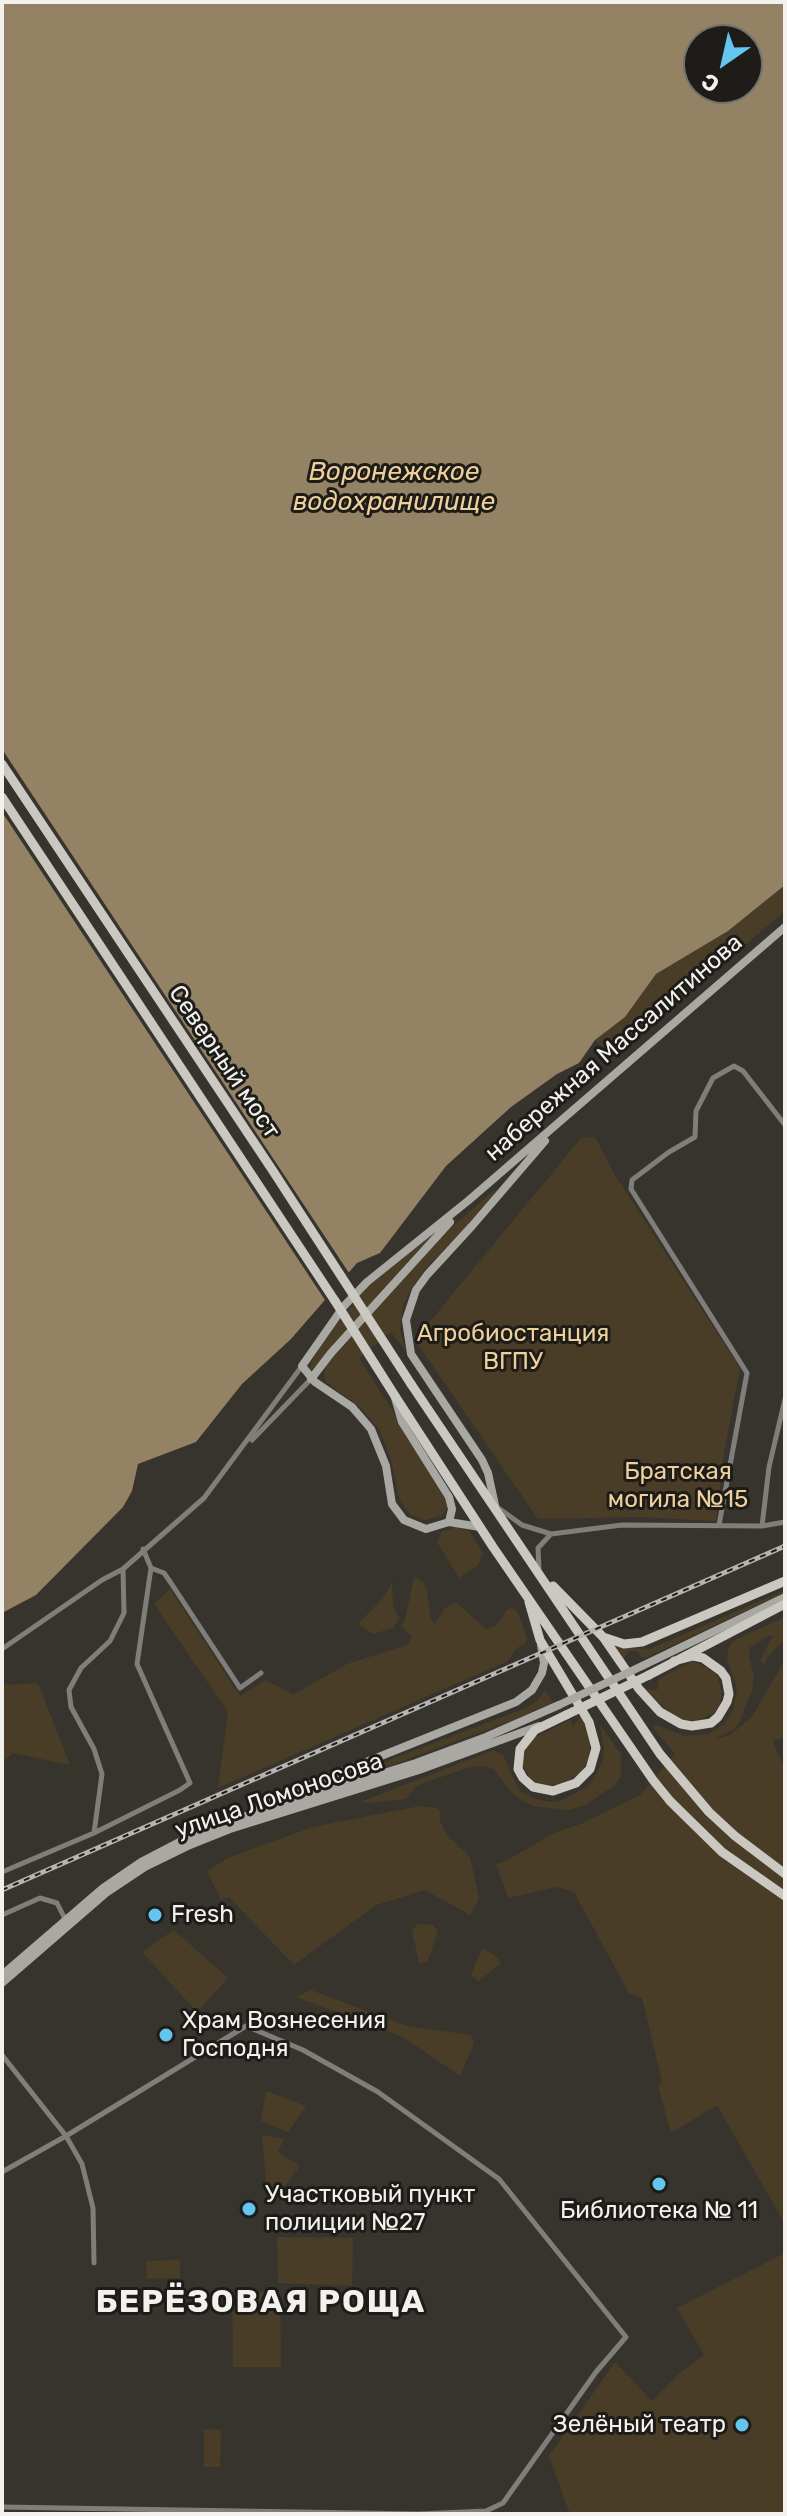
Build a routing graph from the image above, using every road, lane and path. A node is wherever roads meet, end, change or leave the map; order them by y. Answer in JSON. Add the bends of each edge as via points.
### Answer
{"nodes":[{"id":1,"x":2,"y":764,"type":"edge"},
{"id":2,"x":2,"y":797,"type":"edge"},
{"id":3,"x":785,"y":927,"type":"edge"},
{"id":4,"x":563,"y":1119,"type":"junction"},
{"id":5,"x":785,"y":1125,"type":"edge"},
{"id":6,"x":469,"y":1200,"type":"junction"},
{"id":7,"x":302,"y":1366,"type":"junction"},
{"id":8,"x":311,"y":1379,"type":"junction"},
{"id":9,"x":395,"y":1396,"type":"junction"},
{"id":10,"x":785,"y":1399,"type":"edge"},
{"id":11,"x":240,"y":1452,"type":"junction"},
{"id":12,"x":495,"y":1506,"type":"junction"},
{"id":13,"x":449,"y":1522,"type":"junction"},
{"id":14,"x":785,"y":1522,"type":"edge"},
{"id":15,"x":719,"y":1525,"type":"junction"},
{"id":16,"x":762,"y":1526,"type":"junction"},
{"id":17,"x":480,"y":1527,"type":"junction"},
{"id":18,"x":551,"y":1534,"type":"junction"},
{"id":19,"x":143,"y":1549,"type":"junction"},
{"id":20,"x":151,"y":1568,"type":"junction"},
{"id":21,"x":123,"y":1569,"type":"junction"},
{"id":22,"x":540,"y":1572,"type":"junction"},
{"id":23,"x":785,"y":1581,"type":"edge"},
{"id":24,"x":785,"y":1597,"type":"edge"},
{"id":25,"x":529,"y":1598,"type":"junction"},
{"id":26,"x":785,"y":1604,"type":"edge"},
{"id":27,"x":603,"y":1637,"type":"junction"},
{"id":28,"x":540,"y":1640,"type":"junction"},
{"id":29,"x":2,"y":1649,"type":"edge"},
{"id":30,"x":674,"y":1661,"type":"junction"},
{"id":31,"x":645,"y":1670,"type":"junction"},
{"id":32,"x":261,"y":1673,"type":"dead end"},
{"id":33,"x":555,"y":1720,"type":"junction"},
{"id":34,"x":233,"y":1820,"type":"junction"},
{"id":35,"x":94,"y":1833,"type":"junction"},
{"id":36,"x":2,"y":1872,"type":"edge"},
{"id":37,"x":785,"y":1874,"type":"edge"},
{"id":38,"x":785,"y":1896,"type":"edge"},
{"id":39,"x":2,"y":1915,"type":"edge"},
{"id":40,"x":65,"y":1919,"type":"junction"},
{"id":41,"x":2,"y":1975,"type":"edge"},
{"id":42,"x":2,"y":1983,"type":"edge"},
{"id":43,"x":2,"y":2055,"type":"edge"},
{"id":44,"x":66,"y":2136,"type":"junction"},
{"id":45,"x":2,"y":2172,"type":"edge"},
{"id":46,"x":94,"y":2263,"type":"dead end"},
{"id":47,"x":2,"y":2507,"type":"edge"}],
"edges":[{"from":1,"to":12,"type":"main road","name":"Северный мост","bridge":true},
{"from":2,"to":9,"type":"main road","name":"Северный мост","bridge":true},
{"from":3,"to":4,"type":"main road","name":"набережная Массалитинова"},
{"from":4,"to":6,"type":"main road","name":"набережная Массалитинова"},
{"from":4,"to":12,"type":"main road","via":[[427,1275],[406,1320],[411,1354],[486,1467]]},
{"from":5,"to":15,"type":"street","via":[[734,1066],[713,1078],[696,1111],[695,1137],[632,1180],[631,1189],[747,1373]]},
{"from":6,"to":7,"type":"main road","name":"набережная Массалитинова","via":[[367,1282]]},
{"from":6,"to":8,"type":"main road","name":"набережная Массалитинова"},
{"from":7,"to":8,"type":"main road"},
{"from":7,"to":11,"type":"street"},
{"from":8,"to":11,"type":"street"},
{"from":8,"to":13,"type":"main road","via":[[352,1407],[371,1429],[397,1513],[426,1529]]},
{"from":9,"to":13,"type":"main road","via":[[402,1422],[449,1497]]},
{"from":9,"to":17,"type":"main road","name":"Северный мост"},
{"from":10,"to":16,"type":"street"},
{"from":11,"to":19,"type":"street","via":[[204,1498]]},
{"from":12,"to":18,"type":"street","via":[[522,1525]]},
{"from":12,"to":22,"type":"main road","name":"Северный мост"},
{"from":13,"to":17,"type":"main road"},
{"from":14,"to":16,"type":"street"},
{"from":15,"to":16,"type":"street"},
{"from":15,"to":18,"type":"street","via":[[622,1525]]},
{"from":17,"to":25,"type":"main road","name":"Северный мост"},
{"from":18,"to":22,"type":"street","via":[[538,1548]]},
{"from":19,"to":20,"type":"street"},
{"from":19,"to":21,"type":"street"},
{"from":20,"to":32,"type":"street","via":[[164,1573],[240,1688]]},
{"from":20,"to":35,"type":"street","via":[[137,1664],[190,1783]]},
{"from":21,"to":29,"type":"street"},
{"from":21,"to":35,"type":"street","via":[[124,1613],[110,1641],[81,1668],[69,1690],[71,1707],[102,1774]]},
{"from":22,"to":27,"type":"main road"},
{"from":22,"to":37,"type":"main road","via":[[685,1786],[747,1846]]},
{"from":23,"to":27,"type":"main road","via":[[642,1642],[624,1644]]},
{"from":24,"to":31,"type":"main road"},
{"from":25,"to":28,"type":"main road"},
{"from":25,"to":38,"type":"main road","name":"Северный мост","via":[[653,1780],[731,1859]]},
{"from":26,"to":30,"type":"main road"},
{"from":27,"to":30,"type":"main road","via":[[660,1712],[681,1724],[711,1723],[727,1702],[726,1678],[703,1658]]},
{"from":28,"to":33,"type":"main road","via":[[589,1722],[596,1748],[590,1769],[576,1783],[542,1790],[523,1778],[517,1759],[529,1736]]},
{"from":28,"to":34,"type":"main road","via":[[542,1673],[525,1697]]},
{"from":30,"to":31,"type":"main road"},
{"from":31,"to":33,"type":"main road","bridge":true},
{"from":31,"to":34,"type":"main road","bridge":true,"via":[[416,1763]]},
{"from":33,"to":42,"type":"main road","name":"улица Ломоносова","via":[[190,1845],[106,1893]]},
{"from":34,"to":40,"type":"main road","name":"улица Ломоносова","via":[[141,1862]]},
{"from":35,"to":36,"type":"street"},
{"from":39,"to":40,"type":"street","via":[[40,1898],[57,1903]]},
{"from":40,"to":41,"type":"main road","name":"улица Ломоносова"},
{"from":43,"to":44,"type":"street"},
{"from":44,"to":45,"type":"street"},
{"from":44,"to":46,"type":"street","via":[[89,2186]]},
{"from":44,"to":47,"type":"street","via":[[246,2026],[303,2050],[378,2092],[499,2179],[626,2337],[503,2503],[486,2511]]}]}
